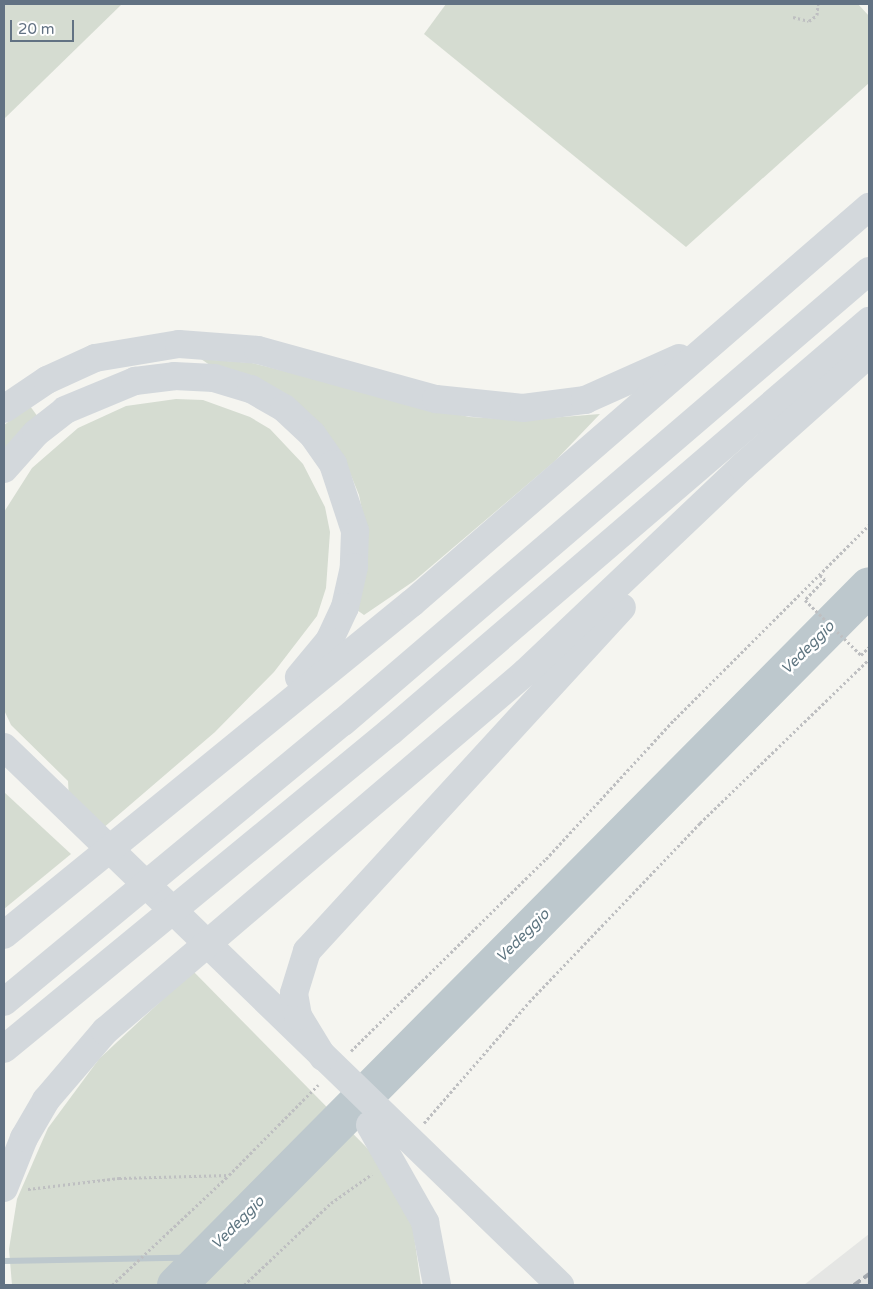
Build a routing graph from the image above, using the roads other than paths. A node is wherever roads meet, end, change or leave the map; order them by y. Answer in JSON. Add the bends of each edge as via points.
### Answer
{"nodes":[{"id":1,"x":869,"y":207,"type":"edge"},
{"id":2,"x":869,"y":271,"type":"edge"},
{"id":3,"x":737,"y":320,"type":"junction"},
{"id":4,"x":869,"y":321,"type":"edge"},
{"id":5,"x":869,"y":354,"type":"edge"},
{"id":6,"x":844,"y":378,"type":"junction"},
{"id":7,"x":4,"y":408,"type":"edge"},
{"id":8,"x":4,"y":469,"type":"edge"},
{"id":9,"x":250,"y":731,"type":"junction"},
{"id":10,"x":4,"y":738,"type":"edge"},
{"id":11,"x":4,"y":747,"type":"edge"},
{"id":12,"x":16,"y":771,"type":"edge"},
{"id":13,"x":4,"y":935,"type":"edge"},
{"id":14,"x":4,"y":1002,"type":"edge"},
{"id":15,"x":299,"y":1038,"type":"junction"},
{"id":16,"x":4,"y":1049,"type":"edge"},
{"id":17,"x":423,"y":1178,"type":"junction"},
{"id":18,"x":10,"y":1186,"type":"edge"},
{"id":19,"x":438,"y":1285,"type":"edge"},
{"id":20,"x":534,"y":1285,"type":"edge"},
{"id":21,"x":560,"y":1285,"type":"edge"}],
"edges":[{"from":1,"to":3,"type":"highway"},
{"from":2,"to":14,"type":"highway","via":[[336,728]]},
{"from":3,"to":7,"type":"highway","via":[[675,361],[630,383],[585,400],[546,406],[503,407],[444,401],[284,356],[179,344],[95,358],[47,380]]},
{"from":3,"to":9,"type":"highway","via":[[412,603]]},
{"from":4,"to":16,"type":"highway","via":[[398,725]]},
{"from":5,"to":6,"type":"highway"},
{"from":6,"to":15,"type":"highway","via":[[594,635],[307,951],[294,994]]},
{"from":6,"to":18,"type":"highway","via":[[526,672],[112,1024],[46,1100]]},
{"from":8,"to":9,"type":"highway","via":[[36,433],[65,410],[114,386],[154,377],[195,376],[232,383],[268,398],[298,419],[324,448],[347,495],[355,531],[351,588],[329,641]]},
{"from":9,"to":13,"type":"highway"},
{"from":10,"to":12,"type":"highway"},
{"from":11,"to":12,"type":"highway"},
{"from":12,"to":15,"type":"highway","via":[[236,984]]},
{"from":15,"to":17,"type":"highway","via":[[370,1125]]},
{"from":15,"to":17,"type":"highway","via":[[329,1065]]},
{"from":17,"to":19,"type":"highway"},
{"from":17,"to":20,"type":"highway"},
{"from":17,"to":21,"type":"highway"}]}
